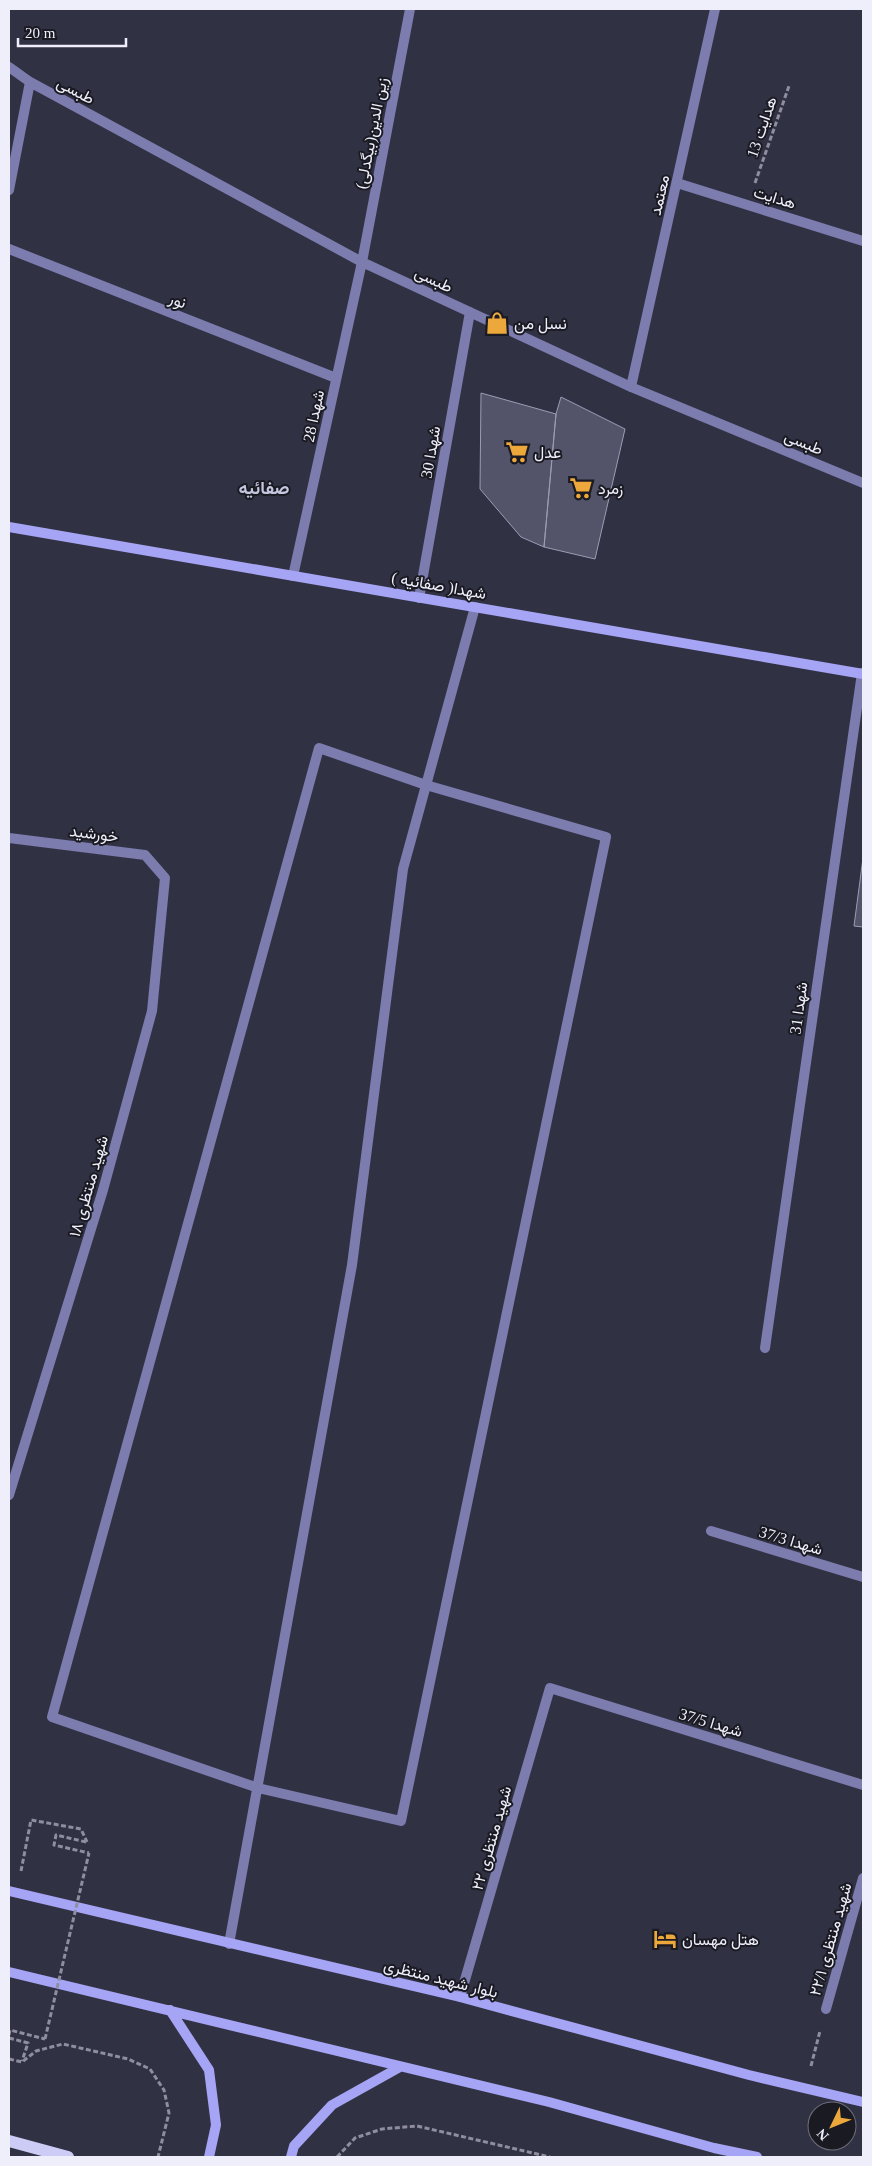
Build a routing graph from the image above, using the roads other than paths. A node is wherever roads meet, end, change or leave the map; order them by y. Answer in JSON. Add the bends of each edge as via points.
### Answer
{"nodes":[{"id":1,"x":410,"y":9,"type":"edge"},
{"id":2,"x":714,"y":9,"type":"edge"},
{"id":3,"x":9,"y":67,"type":"edge"},
{"id":4,"x":30,"y":82,"type":"junction"},
{"id":5,"x":678,"y":183,"type":"junction"},
{"id":6,"x":9,"y":190,"type":"edge"},
{"id":7,"x":863,"y":241,"type":"edge"},
{"id":8,"x":9,"y":249,"type":"edge"},
{"id":9,"x":362,"y":262,"type":"junction"},
{"id":10,"x":470,"y":312,"type":"junction"},
{"id":11,"x":336,"y":378,"type":"junction"},
{"id":12,"x":631,"y":387,"type":"junction"},
{"id":13,"x":863,"y":483,"type":"edge"},
{"id":14,"x":9,"y":527,"type":"edge"},
{"id":15,"x":293,"y":576,"type":"junction"},
{"id":16,"x":419,"y":598,"type":"junction"},
{"id":17,"x":475,"y":607,"type":"junction"},
{"id":18,"x":863,"y":674,"type":"edge"},
{"id":19,"x":426,"y":785,"type":"junction"},
{"id":20,"x":9,"y":838,"type":"edge"},
{"id":21,"x":165,"y":878,"type":"joint"},
{"id":22,"x":765,"y":1348,"type":"dead end"},
{"id":23,"x":9,"y":1495,"type":"edge"},
{"id":24,"x":710,"y":1531,"type":"dead end"},
{"id":25,"x":863,"y":1577,"type":"edge"},
{"id":26,"x":550,"y":1688,"type":"joint"},
{"id":27,"x":863,"y":1785,"type":"edge"},
{"id":28,"x":258,"y":1788,"type":"junction"},
{"id":29,"x":863,"y":1878,"type":"edge"},
{"id":30,"x":13,"y":1893,"type":"edge"},
{"id":31,"x":229,"y":1944,"type":"junction"},
{"id":32,"x":9,"y":1972,"type":"edge"},
{"id":33,"x":460,"y":1997,"type":"junction"},
{"id":34,"x":826,"y":2009,"type":"road end"},
{"id":35,"x":170,"y":2010,"type":"junction"},
{"id":36,"x":400,"y":2067,"type":"junction"},
{"id":37,"x":863,"y":2102,"type":"edge"},
{"id":38,"x":9,"y":2141,"type":"edge"},
{"id":39,"x":68,"y":2157,"type":"edge"},
{"id":40,"x":208,"y":2157,"type":"edge"},
{"id":41,"x":291,"y":2157,"type":"edge"},
{"id":42,"x":757,"y":2157,"type":"edge"}],
"edges":[{"from":1,"to":9,"type":"street","name":"زین الدین(بیگدلی)"},
{"from":2,"to":5,"type":"street","name":"معتمد"},
{"from":3,"to":4,"type":"street","name":"طبسی"},
{"from":4,"to":6,"type":"street"},
{"from":4,"to":9,"type":"street","name":"طبسی"},
{"from":5,"to":7,"type":"street","name":"هدایت"},
{"from":5,"to":12,"type":"street","name":"معتمد"},
{"from":8,"to":11,"type":"street","name":"نور"},
{"from":9,"to":10,"type":"street","name":"طبسی"},
{"from":9,"to":11,"type":"street","name":"شهدا 28"},
{"from":10,"to":12,"type":"street","name":"طبسی"},
{"from":10,"to":16,"type":"street","name":"شهدا 30"},
{"from":11,"to":15,"type":"street","name":"شهدا 28"},
{"from":12,"to":13,"type":"street","name":"طبسی"},
{"from":14,"to":15,"type":"main road","name":"شهدا( صفائیه )"},
{"from":15,"to":16,"type":"main road","name":"شهدا( صفائیه )"},
{"from":16,"to":17,"type":"main road","name":"شهدا( صفائیه )"},
{"from":17,"to":18,"type":"main road","name":"شهدا( صفائیه )"},
{"from":17,"to":19,"type":"street"},
{"from":18,"to":22,"type":"street","name":"شهدا 31"},
{"from":19,"to":28,"type":"street","via":[[403,869],[352,1265]]},
{"from":19,"to":28,"type":"street","via":[[318,748],[52,1717]]},
{"from":19,"to":28,"type":"street","via":[[606,837],[401,1821]]},
{"from":20,"to":21,"type":"street","name":"خورشید","via":[[145,855]]},
{"from":21,"to":23,"type":"street","name":"شهید منتظری ۱۸","via":[[152,1011],[103,1190]]},
{"from":24,"to":25,"type":"street","name":"شهدا 37/3"},
{"from":26,"to":27,"type":"street","name":"شهدا 37/5"},
{"from":26,"to":33,"type":"street","name":"شهید منتظری ۲۲"},
{"from":28,"to":31,"type":"street"},
{"from":29,"to":34,"type":"street","name":"شهید منتظری ۲۲/۱"},
{"from":30,"to":31,"type":"main road","name":"بلوار شهید منتظری"},
{"from":31,"to":33,"type":"main road","name":"بلوار شهید منتظری"},
{"from":32,"to":35,"type":"main road"},
{"from":33,"to":37,"type":"main road","name":"بلوار شهید منتظری"},
{"from":35,"to":36,"type":"main road"},
{"from":35,"to":40,"type":"main road","via":[[208,2070],[216,2125]]},
{"from":36,"to":41,"type":"main road","via":[[332,2106],[294,2146]]},
{"from":36,"to":42,"type":"main road"},
{"from":38,"to":39,"type":"main road"}]}
